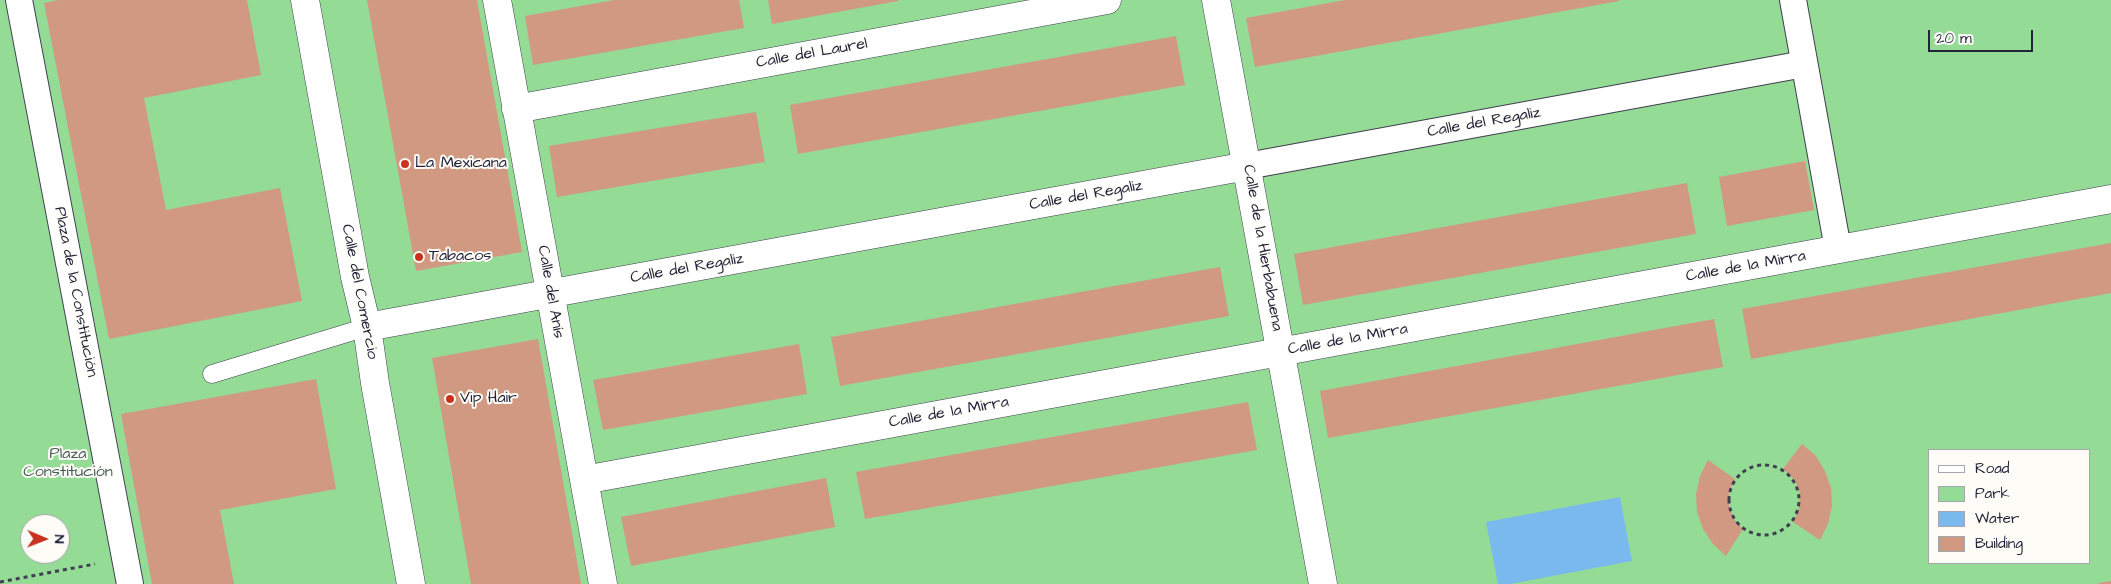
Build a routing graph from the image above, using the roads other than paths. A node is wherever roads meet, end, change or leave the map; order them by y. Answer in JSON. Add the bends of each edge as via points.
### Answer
{"nodes":[{"id":1,"x":19,"y":0,"type":"edge"},
{"id":2,"x":305,"y":0,"type":"edge"},
{"id":3,"x":497,"y":0,"type":"edge"},
{"id":4,"x":1107,"y":0,"type":"edge"},
{"id":5,"x":1216,"y":0,"type":"edge"},
{"id":6,"x":1793,"y":0,"type":"edge"},
{"id":7,"x":1804,"y":64,"type":"junction"},
{"id":8,"x":516,"y":109,"type":"junction"},
{"id":9,"x":1247,"y":166,"type":"junction"},
{"id":10,"x":2111,"y":199,"type":"edge"},
{"id":11,"x":1838,"y":250,"type":"junction"},
{"id":12,"x":550,"y":294,"type":"junction"},
{"id":13,"x":367,"y":328,"type":"junction"},
{"id":14,"x":1280,"y":352,"type":"junction"},
{"id":15,"x":212,"y":374,"type":"dead end"},
{"id":16,"x":584,"y":480,"type":"junction"},
{"id":17,"x":130,"y":584,"type":"edge"},
{"id":18,"x":411,"y":584,"type":"edge"},
{"id":19,"x":603,"y":584,"type":"edge"},
{"id":20,"x":1323,"y":584,"type":"edge"}],
"edges":[{"from":1,"to":17,"type":"street","name":"Plaza de la Constitución"},
{"from":2,"to":13,"type":"street","name":"Calle del Comercio"},
{"from":3,"to":8,"type":"street","name":"Calle del Anís"},
{"from":4,"to":8,"type":"street","name":"Calle del Laurel"},
{"from":5,"to":9,"type":"street","name":"Calle de la Hierbabuena"},
{"from":6,"to":7,"type":"street"},
{"from":7,"to":9,"type":"street","name":"Calle del Regaliz"},
{"from":7,"to":11,"type":"street"},
{"from":8,"to":12,"type":"street","name":"Calle del Anís"},
{"from":9,"to":12,"type":"street","name":"Calle del Regaliz"},
{"from":9,"to":14,"type":"street","name":"Calle de la Hierbabuena"},
{"from":10,"to":11,"type":"street","name":"Calle de la Mirra"},
{"from":11,"to":14,"type":"street","name":"Calle de la Mirra"},
{"from":12,"to":13,"type":"street","name":"Calle del Regaliz"},
{"from":12,"to":16,"type":"street","name":"Calle del Anís"},
{"from":13,"to":15,"type":"lane"},
{"from":13,"to":18,"type":"street","name":"Calle del Comercio"},
{"from":14,"to":16,"type":"street","name":"Calle de la Mirra"},
{"from":14,"to":20,"type":"street","name":"Calle de la Hierbabuena"},
{"from":16,"to":19,"type":"street","name":"Calle del Anís"}]}
